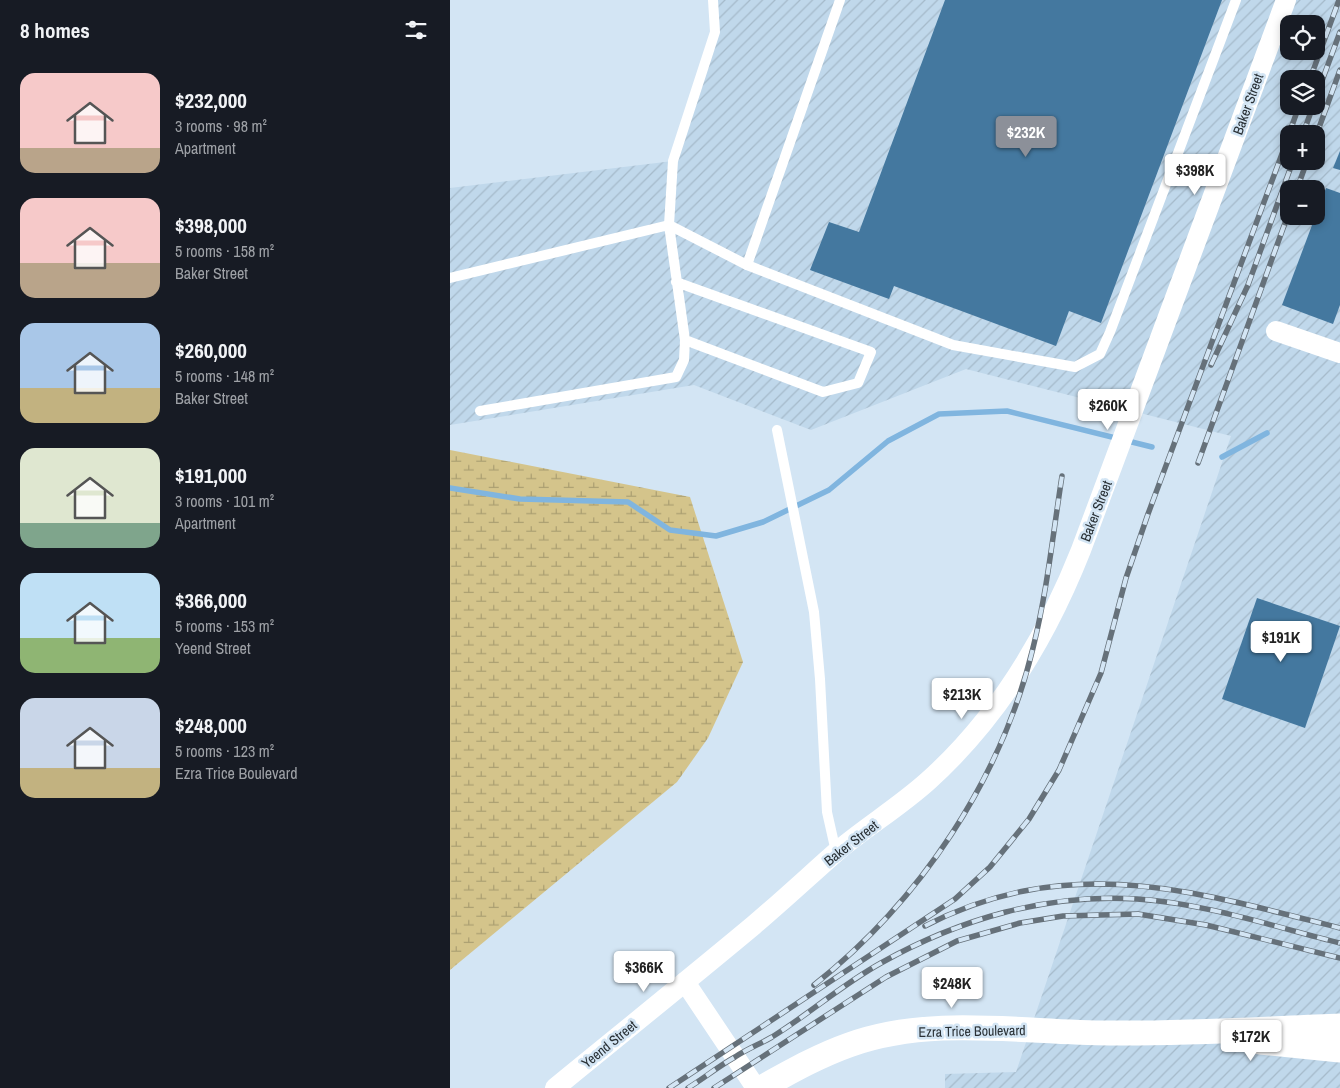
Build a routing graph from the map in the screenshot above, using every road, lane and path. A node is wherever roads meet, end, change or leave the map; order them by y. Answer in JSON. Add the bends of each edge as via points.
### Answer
{"nodes":[{"id":1,"x":712,"y":0,"type":"edge"},
{"id":2,"x":840,"y":0,"type":"edge"},
{"id":3,"x":1236,"y":0,"type":"edge"},
{"id":4,"x":1286,"y":0,"type":"edge"},
{"id":5,"x":669,"y":225,"type":"junction"},
{"id":6,"x":747,"y":265,"type":"junction"},
{"id":7,"x":450,"y":278,"type":"edge"},
{"id":8,"x":676,"y":282,"type":"junction"},
{"id":9,"x":1276,"y":331,"type":"dead end"},
{"id":10,"x":684,"y":340,"type":"junction"},
{"id":11,"x":1340,"y":353,"type":"edge"},
{"id":12,"x":480,"y":411,"type":"dead end"},
{"id":13,"x":777,"y":430,"type":"dead end"},
{"id":14,"x":836,"y":852,"type":"junction"},
{"id":15,"x":756,"y":924,"type":"joint"},
{"id":16,"x":685,"y":982,"type":"junction"},
{"id":17,"x":1340,"y":1026,"type":"edge"},
{"id":18,"x":1165,"y":1033,"type":"junction"},
{"id":19,"x":1340,"y":1050,"type":"edge"},
{"id":20,"x":777,"y":1084,"type":"edge"},
{"id":21,"x":554,"y":1088,"type":"edge"},
{"id":22,"x":756,"y":1088,"type":"edge"}],
"edges":[{"from":1,"to":5,"type":"lane","via":[[715,32],[673,161]]},
{"from":2,"to":6,"type":"lane"},
{"from":3,"to":6,"type":"lane","via":[[1100,354],[1075,367],[953,345]]},
{"from":4,"to":14,"type":"street","name":"Baker Street","via":[[1137,405],[1060,600],[1033,650],[981,726],[903,803]]},
{"from":5,"to":6,"type":"lane"},
{"from":5,"to":7,"type":"lane"},
{"from":5,"to":8,"type":"lane"},
{"from":8,"to":10,"type":"lane"},
{"from":8,"to":10,"type":"lane","via":[[871,352],[858,384],[823,392]]},
{"from":9,"to":11,"type":"street"},
{"from":10,"to":12,"type":"lane","via":[[684,360],[676,377]]},
{"from":13,"to":14,"type":"lane","via":[[799,531],[818,643],[827,812]]},
{"from":14,"to":15,"type":"street","name":"Baker Street"},
{"from":15,"to":16,"type":"street","name":"Yeend Street"},
{"from":16,"to":21,"type":"street","name":"Yeend Street"},
{"from":16,"to":22,"type":"street"},
{"from":17,"to":18,"type":"street","name":"Ezra Trice Boulevard"},
{"from":18,"to":19,"type":"street","name":"Ezra Trice Boulevard"},
{"from":18,"to":20,"type":"street","name":"Ezra Trice Boulevard","via":[[976,1028],[883,1035],[850,1044],[808,1062]]}]}
